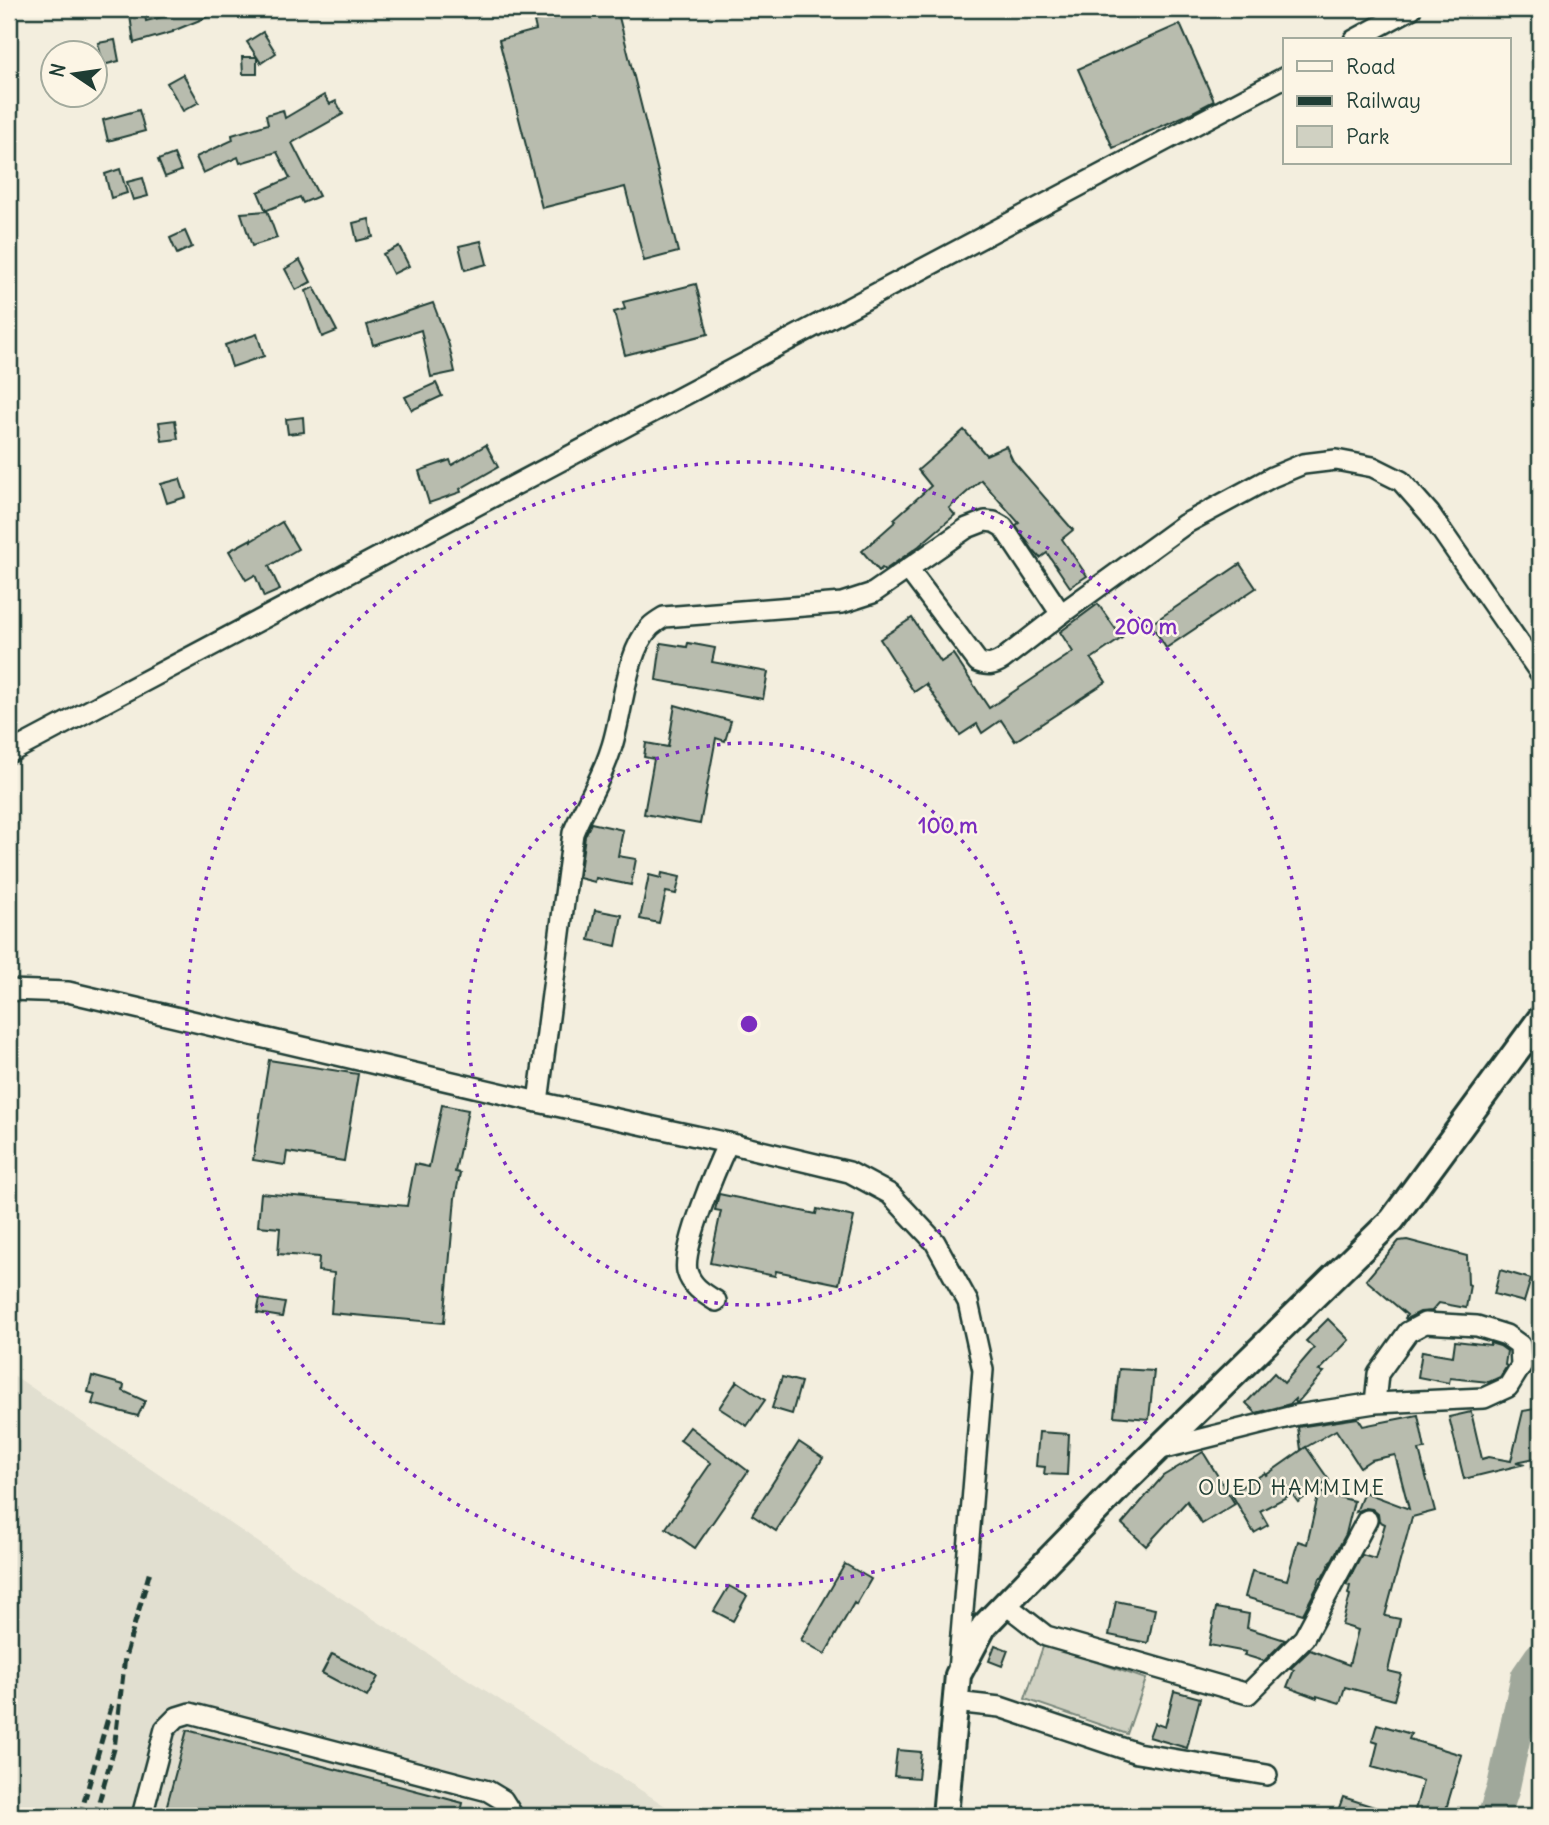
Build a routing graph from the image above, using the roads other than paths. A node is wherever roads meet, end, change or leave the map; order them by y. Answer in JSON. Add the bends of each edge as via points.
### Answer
{"nodes":[{"id":1,"x":1411,"y":9,"type":"edge"},
{"id":2,"x":1358,"y":38,"type":"edge"},
{"id":3,"x":1283,"y":78,"type":"edge"},
{"id":4,"x":908,"y":569,"type":"junction"},
{"id":5,"x":1061,"y":614,"type":"junction"},
{"id":6,"x":1540,"y":673,"type":"edge"},
{"id":7,"x":9,"y":753,"type":"edge"},
{"id":8,"x":9,"y":990,"type":"edge"},
{"id":9,"x":1540,"y":1019,"type":"edge"},
{"id":10,"x":538,"y":1102,"type":"junction"},
{"id":11,"x":728,"y":1143,"type":"junction"},
{"id":12,"x":716,"y":1301,"type":"dead end"},
{"id":13,"x":1375,"y":1403,"type":"junction"},
{"id":14,"x":1156,"y":1450,"type":"junction"},
{"id":15,"x":1367,"y":1520,"type":"dead end"},
{"id":16,"x":1005,"y":1604,"type":"junction"},
{"id":17,"x":958,"y":1675,"type":"junction"},
{"id":18,"x":956,"y":1702,"type":"junction"},
{"id":19,"x":1266,"y":1775,"type":"dead end"},
{"id":20,"x":142,"y":1816,"type":"edge"},
{"id":21,"x":513,"y":1816,"type":"edge"},
{"id":22,"x":945,"y":1816,"type":"edge"}],
"edges":[{"from":1,"to":2,"type":"street"},
{"from":3,"to":7,"type":"street"},
{"from":4,"to":5,"type":"street","via":[[967,528],[994,522],[1003,527]]},
{"from":4,"to":5,"type":"street","via":[[978,662],[987,665],[1003,659]]},
{"from":4,"to":10,"type":"street","via":[[873,593],[842,603],[664,617],[651,626],[631,669],[611,749],[573,833]]},
{"from":5,"to":6,"type":"street","via":[[1185,524],[1272,477],[1303,464],[1336,460],[1373,467],[1401,481],[1430,514]]},
{"from":8,"to":10,"type":"street","via":[[68,992]]},
{"from":9,"to":14,"type":"main road","via":[[1392,1220]]},
{"from":10,"to":11,"type":"street"},
{"from":11,"to":12,"type":"street","via":[[688,1248],[687,1270],[697,1289]]},
{"from":11,"to":17,"type":"street","via":[[849,1172],[890,1194],[935,1242],[968,1303],[983,1370]]},
{"from":13,"to":13,"type":"street","via":[[1484,1398],[1508,1387],[1521,1366],[1520,1345],[1477,1326],[1425,1323],[1408,1332],[1378,1374]]},
{"from":13,"to":14,"type":"street","via":[[1297,1415]]},
{"from":14,"to":16,"type":"main road"},
{"from":15,"to":16,"type":"street","via":[[1304,1638],[1248,1694],[1046,1636]]},
{"from":16,"to":17,"type":"main road","via":[[984,1626]]},
{"from":17,"to":18,"type":"main road"},
{"from":18,"to":19,"type":"street","via":[[1000,1707],[1137,1753]]},
{"from":18,"to":22,"type":"main road"},
{"from":20,"to":21,"type":"street","via":[[165,1729],[177,1717],[190,1713],[488,1791],[503,1800]]}]}
